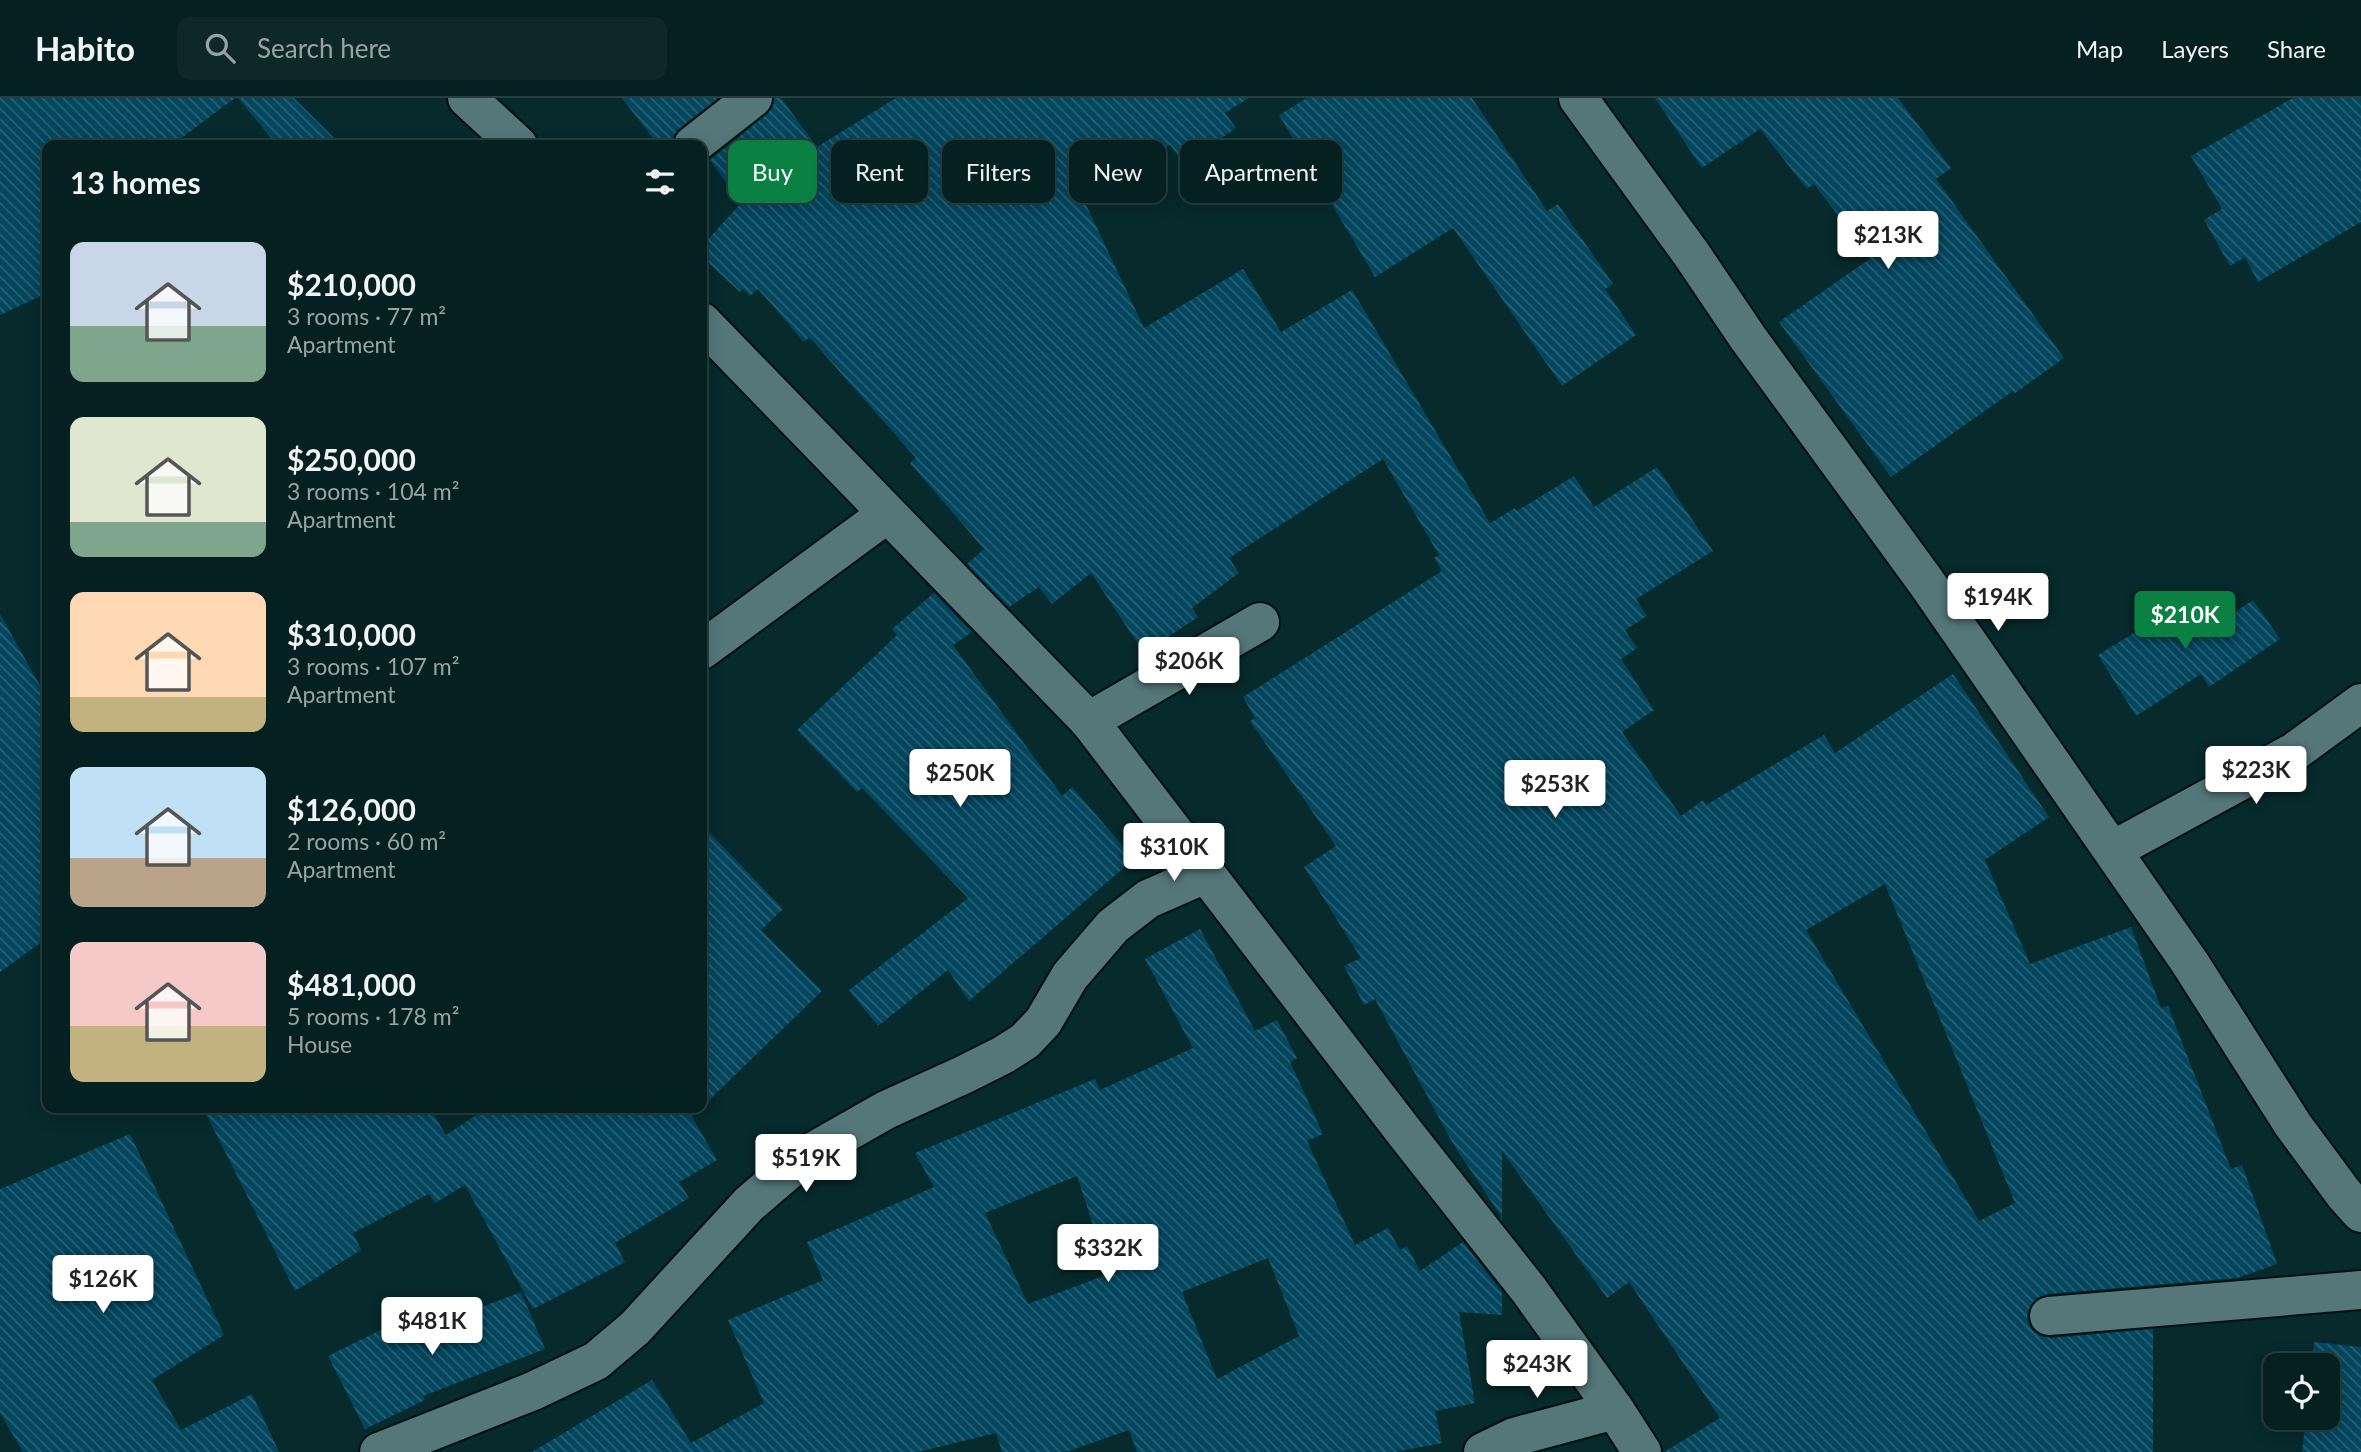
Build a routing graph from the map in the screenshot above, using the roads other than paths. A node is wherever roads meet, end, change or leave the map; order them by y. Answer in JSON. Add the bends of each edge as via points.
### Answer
{"nodes":[{"id":1,"x":467,"y":98,"type":"edge"},
{"id":2,"x":753,"y":98,"type":"edge"},
{"id":3,"x":1577,"y":98,"type":"edge"},
{"id":4,"x":513,"y":140,"type":"edge"},
{"id":5,"x":699,"y":140,"type":"edge"},
{"id":6,"x":707,"y":326,"type":"edge"},
{"id":7,"x":887,"y":514,"type":"junction"},
{"id":8,"x":1260,"y":622,"type":"dead end"},
{"id":9,"x":707,"y":646,"type":"edge"},
{"id":10,"x":2361,"y":703,"type":"edge"},
{"id":11,"x":1088,"y":721,"type":"junction"},
{"id":12,"x":2113,"y":850,"type":"junction"},
{"id":13,"x":1205,"y":874,"type":"junction"},
{"id":14,"x":2361,"y":1213,"type":"edge"},
{"id":15,"x":2361,"y":1290,"type":"edge"},
{"id":16,"x":2049,"y":1317,"type":"dead end"},
{"id":17,"x":1615,"y":1410,"type":"junction"},
{"id":18,"x":379,"y":1452,"type":"edge"},
{"id":19,"x":1483,"y":1452,"type":"edge"},
{"id":20,"x":1642,"y":1452,"type":"edge"}],
"edges":[{"from":1,"to":4,"type":"street"},
{"from":2,"to":5,"type":"street"},
{"from":3,"to":12,"type":"street"},
{"from":6,"to":7,"type":"street"},
{"from":7,"to":9,"type":"street"},
{"from":7,"to":11,"type":"street"},
{"from":8,"to":11,"type":"street"},
{"from":10,"to":12,"type":"street","via":[[2294,751]]},
{"from":11,"to":13,"type":"street"},
{"from":12,"to":14,"type":"street","via":[[2294,1125]]},
{"from":13,"to":17,"type":"street","via":[[1530,1290]]},
{"from":13,"to":18,"type":"street","via":[[1148,899],[1113,926],[1070,976],[1043,1022],[1025,1041],[805,1156],[749,1204],[635,1328],[596,1361]]},
{"from":15,"to":16,"type":"street"},
{"from":17,"to":19,"type":"street","via":[[1514,1437]]},
{"from":17,"to":20,"type":"street"}]}
